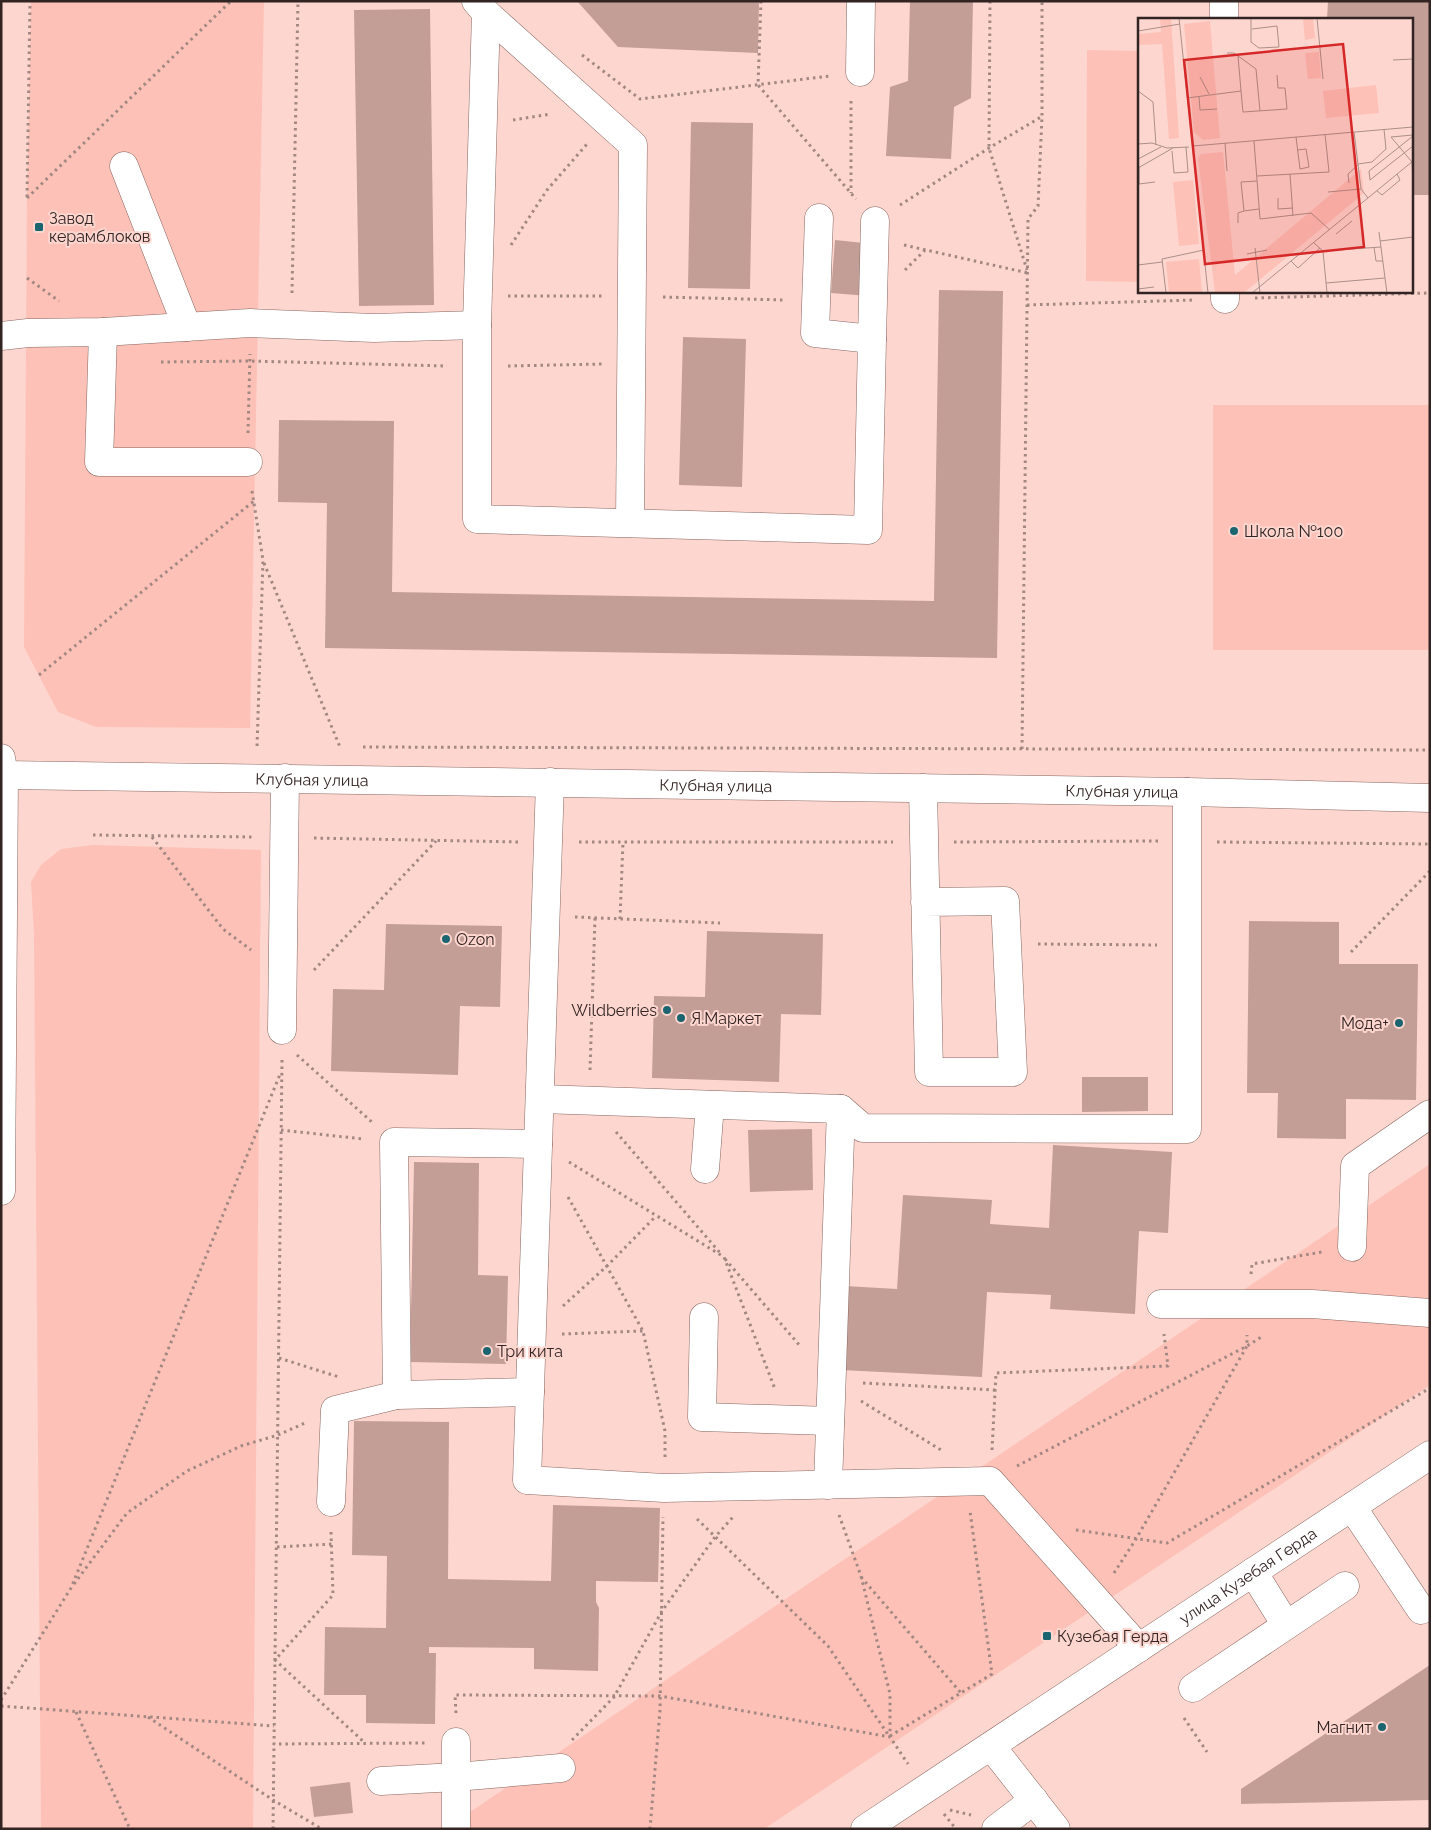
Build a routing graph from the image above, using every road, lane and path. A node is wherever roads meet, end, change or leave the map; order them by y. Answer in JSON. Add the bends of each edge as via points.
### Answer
{"nodes":[{"id":1,"x":30,"y":1,"type":"edge"},
{"id":2,"x":231,"y":1,"type":"edge"},
{"id":3,"x":298,"y":1,"type":"edge"},
{"id":4,"x":761,"y":1,"type":"edge"},
{"id":5,"x":861,"y":1,"type":"edge"},
{"id":6,"x":990,"y":1,"type":"edge"},
{"id":7,"x":1042,"y":1,"type":"edge"},
{"id":8,"x":1224,"y":1,"type":"edge"},
{"id":9,"x":481,"y":7,"type":"edge"},
{"id":10,"x":1224,"y":18,"type":"edge"},
{"id":11,"x":580,"y":53,"type":"dead end"},
{"id":12,"x":855,"y":73,"type":"junction"},
{"id":13,"x":758,"y":84,"type":"junction"},
{"id":14,"x":640,"y":99,"type":"junction"},
{"id":15,"x":1042,"y":117,"type":"junction"},
{"id":16,"x":607,"y":122,"type":"junction"},
{"id":17,"x":989,"y":148,"type":"junction"},
{"id":18,"x":124,"y":166,"type":"dead end"},
{"id":19,"x":851,"y":194,"type":"junction"},
{"id":20,"x":820,"y":218,"type":"dead end"},
{"id":21,"x":875,"y":222,"type":"junction"},
{"id":22,"x":510,"y":247,"type":"dead end"},
{"id":23,"x":925,"y":250,"type":"junction"},
{"id":24,"x":1028,"y":273,"type":"junction"},
{"id":25,"x":478,"y":296,"type":"junction"},
{"id":26,"x":632,"y":296,"type":"junction"},
{"id":27,"x":816,"y":300,"type":"junction"},
{"id":28,"x":873,"y":303,"type":"junction"},
{"id":29,"x":250,"y":323,"type":"junction"},
{"id":30,"x":292,"y":324,"type":"junction"},
{"id":31,"x":477,"y":325,"type":"junction"},
{"id":32,"x":187,"y":327,"type":"junction"},
{"id":33,"x":103,"y":332,"type":"junction"},
{"id":34,"x":1,"y":336,"type":"edge"},
{"id":35,"x":872,"y":339,"type":"junction"},
{"id":36,"x":250,"y":361,"type":"junction"},
{"id":37,"x":151,"y":362,"type":"dead end"},
{"id":38,"x":632,"y":364,"type":"junction"},
{"id":39,"x":477,"y":367,"type":"junction"},
{"id":40,"x":248,"y":462,"type":"junction"},
{"id":41,"x":254,"y":501,"type":"junction"},
{"id":42,"x":630,"y":523,"type":"junction"},
{"id":43,"x":263,"y":560,"type":"junction"},
{"id":44,"x":39,"y":675,"type":"dead end"},
{"id":45,"x":266,"y":747,"type":"dead end"},
{"id":46,"x":331,"y":747,"type":"dead end"},
{"id":47,"x":360,"y":747,"type":"dead end"},
{"id":48,"x":1022,"y":749,"type":"junction"},
{"id":49,"x":1430,"y":750,"type":"edge"},
{"id":50,"x":2,"y":769,"type":"edge"},
{"id":51,"x":285,"y":778,"type":"junction"},
{"id":52,"x":550,"y":782,"type":"junction"},
{"id":53,"x":923,"y":788,"type":"junction"},
{"id":54,"x":1187,"y":792,"type":"junction"},
{"id":55,"x":1430,"y":798,"type":"edge"},
{"id":56,"x":94,"y":836,"type":"dead end"},
{"id":57,"x":152,"y":836,"type":"junction"},
{"id":58,"x":284,"y":838,"type":"junction"},
{"id":59,"x":436,"y":840,"type":"junction"},
{"id":60,"x":1187,"y":841,"type":"junction"},
{"id":61,"x":548,"y":842,"type":"junction"},
{"id":62,"x":623,"y":842,"type":"junction"},
{"id":63,"x":925,"y":842,"type":"junction"},
{"id":64,"x":1430,"y":844,"type":"edge"},
{"id":65,"x":1430,"y":871,"type":"edge"},
{"id":66,"x":925,"y":902,"type":"junction"},
{"id":67,"x":546,"y":916,"type":"junction"},
{"id":68,"x":595,"y":918,"type":"junction"},
{"id":69,"x":620,"y":919,"type":"junction"},
{"id":70,"x":720,"y":923,"type":"dead end"},
{"id":71,"x":1007,"y":944,"type":"junction"},
{"id":72,"x":1187,"y":945,"type":"junction"},
{"id":73,"x":1351,"y":952,"type":"dead end"},
{"id":74,"x":283,"y":973,"type":"junction"},
{"id":75,"x":282,"y":1025,"type":"junction"},
{"id":76,"x":282,"y":1069,"type":"junction"},
{"id":77,"x":540,"y":1099,"type":"junction"},
{"id":78,"x":589,"y":1100,"type":"junction"},
{"id":79,"x":710,"y":1105,"type":"junction"},
{"id":80,"x":841,"y":1109,"type":"junction"},
{"id":81,"x":1430,"y":1114,"type":"edge"},
{"id":82,"x":281,"y":1130,"type":"junction"},
{"id":83,"x":394,"y":1142,"type":"junction"},
{"id":84,"x":538,"y":1144,"type":"junction"},
{"id":85,"x":705,"y":1169,"type":"dead end"},
{"id":86,"x":1,"y":1190,"type":"edge"},
{"id":87,"x":566,"y":1193,"type":"dead end"},
{"id":88,"x":656,"y":1216,"type":"junction"},
{"id":89,"x":1352,"y":1247,"type":"joint"},
{"id":90,"x":724,"y":1257,"type":"junction"},
{"id":91,"x":607,"y":1266,"type":"junction"},
{"id":92,"x":1161,"y":1304,"type":"joint"},
{"id":93,"x":1248,"y":1304,"type":"junction"},
{"id":94,"x":1430,"y":1313,"type":"edge"},
{"id":95,"x":704,"y":1317,"type":"dead end"},
{"id":96,"x":643,"y":1331,"type":"junction"},
{"id":97,"x":532,"y":1336,"type":"junction"},
{"id":98,"x":1263,"y":1336,"type":"dead end"},
{"id":99,"x":1247,"y":1346,"type":"junction"},
{"id":100,"x":831,"y":1382,"type":"junction"},
{"id":101,"x":1430,"y":1388,"type":"edge"},
{"id":102,"x":995,"y":1390,"type":"junction"},
{"id":103,"x":530,"y":1392,"type":"junction"},
{"id":104,"x":397,"y":1395,"type":"junction"},
{"id":105,"x":335,"y":1410,"type":"junction"},
{"id":106,"x":830,"y":1421,"type":"junction"},
{"id":107,"x":278,"y":1435,"type":"junction"},
{"id":108,"x":948,"y":1455,"type":"dead end"},
{"id":109,"x":1430,"y":1455,"type":"edge"},
{"id":110,"x":978,"y":1481,"type":"junction"},
{"id":111,"x":828,"y":1485,"type":"junction"},
{"id":112,"x":762,"y":1486,"type":"junction"},
{"id":113,"x":664,"y":1488,"type":"junction"},
{"id":114,"x":331,"y":1502,"type":"joint"},
{"id":115,"x":1352,"y":1507,"type":"junction"},
{"id":116,"x":1029,"y":1524,"type":"junction"},
{"id":117,"x":715,"y":1537,"type":"junction"},
{"id":118,"x":1136,"y":1539,"type":"junction"},
{"id":119,"x":332,"y":1544,"type":"junction"},
{"id":120,"x":277,"y":1548,"type":"junction"},
{"id":121,"x":1254,"y":1572,"type":"junction"},
{"id":122,"x":860,"y":1576,"type":"dead end"},
{"id":123,"x":1345,"y":1586,"type":"dead end"},
{"id":124,"x":71,"y":1588,"type":"junction"},
{"id":125,"x":1097,"y":1601,"type":"junction"},
{"id":126,"x":1421,"y":1610,"type":"dead end"},
{"id":127,"x":662,"y":1611,"type":"junction"},
{"id":128,"x":1286,"y":1626,"type":"junction"},
{"id":129,"x":1139,"y":1648,"type":"junction"},
{"id":130,"x":275,"y":1660,"type":"junction"},
{"id":131,"x":1193,"y":1688,"type":"dead end"},
{"id":132,"x":961,"y":1693,"type":"junction"},
{"id":133,"x":660,"y":1696,"type":"junction"},
{"id":134,"x":614,"y":1697,"type":"junction"},
{"id":135,"x":1,"y":1700,"type":"edge"},
{"id":136,"x":1,"y":1706,"type":"edge"},
{"id":137,"x":76,"y":1712,"type":"junction"},
{"id":138,"x":148,"y":1717,"type":"junction"},
{"id":139,"x":274,"y":1726,"type":"junction"},
{"id":140,"x":890,"y":1737,"type":"junction"},
{"id":141,"x":456,"y":1742,"type":"junction"},
{"id":142,"x":365,"y":1743,"type":"junction"},
{"id":143,"x":274,"y":1744,"type":"junction"},
{"id":144,"x":991,"y":1746,"type":"junction"},
{"id":145,"x":552,"y":1769,"type":"joint"},
{"id":146,"x":456,"y":1777,"type":"junction"},
{"id":147,"x":382,"y":1781,"type":"dead end"},
{"id":148,"x":925,"y":1789,"type":"junction"},
{"id":149,"x":273,"y":1800,"type":"junction"},
{"id":150,"x":1034,"y":1800,"type":"junction"},
{"id":151,"x":130,"y":1829,"type":"edge"},
{"id":152,"x":273,"y":1829,"type":"edge"},
{"id":153,"x":322,"y":1829,"type":"edge"},
{"id":154,"x":456,"y":1829,"type":"edge"},
{"id":155,"x":650,"y":1829,"type":"edge"},
{"id":156,"x":865,"y":1829,"type":"edge"},
{"id":157,"x":956,"y":1829,"type":"edge"},
{"id":158,"x":996,"y":1829,"type":"edge"},
{"id":159,"x":1056,"y":1829,"type":"edge"}],
"edges":[{"from":1,"to":2,"type":"path","via":[[27,198]]},
{"from":3,"to":30,"type":"path"},
{"from":4,"to":13,"type":"path"},
{"from":5,"to":12,"type":"main road"},
{"from":6,"to":17,"type":"path"},
{"from":7,"to":15,"type":"path"},
{"from":8,"to":10,"type":"main road"},
{"from":9,"to":16,"type":"main road"},
{"from":9,"to":25,"type":"main road"},
{"from":11,"to":14,"type":"path"},
{"from":12,"to":13,"type":"path"},
{"from":12,"to":19,"type":"path"},
{"from":13,"to":14,"type":"path"},
{"from":13,"to":19,"type":"path"},
{"from":14,"to":16,"type":"path"},
{"from":15,"to":17,"type":"path"},
{"from":15,"to":24,"type":"path","via":[[1038,206],[1028,219]]},
{"from":16,"to":22,"type":"path","via":[[547,190]]},
{"from":16,"to":26,"type":"main road","via":[[633,145]]},
{"from":17,"to":21,"type":"path"},
{"from":17,"to":24,"type":"path"},
{"from":18,"to":32,"type":"main road"},
{"from":19,"to":21,"type":"path"},
{"from":20,"to":27,"type":"main road"},
{"from":21,"to":23,"type":"path","via":[[893,243]]},
{"from":21,"to":28,"type":"main road"},
{"from":23,"to":24,"type":"path"},
{"from":23,"to":28,"type":"path"},
{"from":24,"to":48,"type":"path"},
{"from":25,"to":26,"type":"path"},
{"from":25,"to":31,"type":"main road"},
{"from":26,"to":27,"type":"path"},
{"from":26,"to":38,"type":"main road"},
{"from":27,"to":35,"type":"main road","via":[[815,333]]},
{"from":28,"to":35,"type":"main road"},
{"from":29,"to":30,"type":"main road"},
{"from":29,"to":32,"type":"main road"},
{"from":29,"to":36,"type":"path"},
{"from":30,"to":31,"type":"main road","via":[[374,328]]},
{"from":31,"to":39,"type":"main road"},
{"from":32,"to":33,"type":"main road"},
{"from":33,"to":34,"type":"main road"},
{"from":33,"to":40,"type":"main road","via":[[98,462]]},
{"from":35,"to":42,"type":"main road","via":[[868,530]]},
{"from":36,"to":37,"type":"path"},
{"from":36,"to":39,"type":"path"},
{"from":36,"to":40,"type":"path"},
{"from":38,"to":39,"type":"path"},
{"from":38,"to":42,"type":"main road"},
{"from":39,"to":42,"type":"main road","via":[[477,519]]},
{"from":40,"to":41,"type":"path"},
{"from":41,"to":43,"type":"path"},
{"from":41,"to":44,"type":"path"},
{"from":43,"to":45,"type":"path","via":[[257,747]]},
{"from":43,"to":46,"type":"path","via":[[340,747]]},
{"from":47,"to":48,"type":"path"},
{"from":48,"to":49,"type":"path"},
{"from":50,"to":51,"type":"main road","name":"Клубная улица"},
{"from":50,"to":86,"type":"main road"},
{"from":51,"to":52,"type":"main road","name":"Клубная улица"},
{"from":51,"to":58,"type":"main road"},
{"from":52,"to":53,"type":"main road","name":"Клубная улица"},
{"from":52,"to":61,"type":"main road"},
{"from":53,"to":54,"type":"main road","name":"Клубная улица"},
{"from":53,"to":63,"type":"main road"},
{"from":54,"to":55,"type":"main road","name":"Клубная улица"},
{"from":54,"to":60,"type":"main road"},
{"from":56,"to":57,"type":"path"},
{"from":57,"to":58,"type":"path"},
{"from":57,"to":74,"type":"path","via":[[223,928]]},
{"from":58,"to":59,"type":"path"},
{"from":58,"to":74,"type":"main road"},
{"from":59,"to":61,"type":"path"},
{"from":59,"to":75,"type":"path"},
{"from":60,"to":63,"type":"path"},
{"from":60,"to":64,"type":"path"},
{"from":60,"to":72,"type":"main road"},
{"from":61,"to":62,"type":"path"},
{"from":61,"to":67,"type":"main road"},
{"from":62,"to":63,"type":"path"},
{"from":62,"to":69,"type":"path"},
{"from":63,"to":66,"type":"main road"},
{"from":65,"to":73,"type":"path"},
{"from":66,"to":71,"type":"main road","via":[[1005,902]]},
{"from":66,"to":71,"type":"main road","via":[[929,1072],[1013,1072]]},
{"from":67,"to":68,"type":"path"},
{"from":67,"to":77,"type":"main road"},
{"from":68,"to":69,"type":"path"},
{"from":68,"to":78,"type":"path"},
{"from":69,"to":70,"type":"path"},
{"from":71,"to":72,"type":"path"},
{"from":72,"to":80,"type":"main road","via":[[1187,1128],[863,1128]]},
{"from":74,"to":75,"type":"main road"},
{"from":75,"to":76,"type":"path"},
{"from":75,"to":83,"type":"path"},
{"from":76,"to":82,"type":"path"},
{"from":76,"to":124,"type":"path"},
{"from":77,"to":78,"type":"main road"},
{"from":77,"to":84,"type":"main road"},
{"from":78,"to":79,"type":"main road"},
{"from":78,"to":90,"type":"path"},
{"from":79,"to":80,"type":"main road"},
{"from":79,"to":85,"type":"main road"},
{"from":80,"to":100,"type":"main road"},
{"from":81,"to":89,"type":"main road","via":[[1354,1166]]},
{"from":82,"to":83,"type":"path"},
{"from":82,"to":107,"type":"path"},
{"from":83,"to":84,"type":"main road"},
{"from":83,"to":104,"type":"main road"},
{"from":84,"to":88,"type":"path"},
{"from":84,"to":97,"type":"main road"},
{"from":87,"to":91,"type":"path"},
{"from":88,"to":90,"type":"path"},
{"from":88,"to":91,"type":"path"},
{"from":89,"to":93,"type":"path","via":[[1252,1264]]},
{"from":90,"to":100,"type":"path"},
{"from":91,"to":96,"type":"path"},
{"from":91,"to":97,"type":"path"},
{"from":92,"to":93,"type":"main road"},
{"from":92,"to":102,"type":"path","via":[[1168,1366],[996,1373]]},
{"from":93,"to":94,"type":"main road","via":[[1312,1304]]},
{"from":93,"to":99,"type":"path"},
{"from":95,"to":106,"type":"main road","via":[[702,1417]]},
{"from":96,"to":97,"type":"path"},
{"from":96,"to":113,"type":"path","via":[[665,1431]]},
{"from":97,"to":103,"type":"main road"},
{"from":98,"to":99,"type":"path"},
{"from":99,"to":110,"type":"path"},
{"from":99,"to":118,"type":"path"},
{"from":100,"to":102,"type":"path"},
{"from":100,"to":106,"type":"main road"},
{"from":100,"to":108,"type":"path"},
{"from":101,"to":118,"type":"path","via":[[1167,1543]]},
{"from":102,"to":110,"type":"path"},
{"from":103,"to":104,"type":"main road"},
{"from":103,"to":113,"type":"main road","via":[[527,1480]]},
{"from":104,"to":105,"type":"main road"},
{"from":105,"to":107,"type":"path"},
{"from":105,"to":114,"type":"main road"},
{"from":106,"to":111,"type":"main road"},
{"from":107,"to":120,"type":"path"},
{"from":107,"to":124,"type":"path","via":[[241,1446],[187,1471],[128,1513]]},
{"from":109,"to":115,"type":"main road","name":"улица Кузебая Герда"},
{"from":110,"to":111,"type":"main road"},
{"from":110,"to":116,"type":"main road"},
{"from":110,"to":132,"type":"path","via":[[992,1674]]},
{"from":111,"to":112,"type":"main road"},
{"from":112,"to":113,"type":"main road"},
{"from":112,"to":117,"type":"path"},
{"from":113,"to":117,"type":"path"},
{"from":113,"to":127,"type":"path"},
{"from":114,"to":119,"type":"path"},
{"from":115,"to":121,"type":"main road","name":"улица Кузебая Герда"},
{"from":115,"to":126,"type":"main road"},
{"from":116,"to":118,"type":"path"},
{"from":116,"to":125,"type":"main road"},
{"from":117,"to":127,"type":"path"},
{"from":117,"to":140,"type":"path","via":[[828,1646]]},
{"from":118,"to":125,"type":"path"},
{"from":119,"to":120,"type":"path"},
{"from":119,"to":130,"type":"path","via":[[333,1595]]},
{"from":120,"to":130,"type":"path"},
{"from":121,"to":128,"type":"main road"},
{"from":121,"to":129,"type":"main road","name":"улица Кузебая Герда"},
{"from":122,"to":132,"type":"path"},
{"from":123,"to":128,"type":"main road"},
{"from":124,"to":135,"type":"path"},
{"from":125,"to":129,"type":"main road"},
{"from":127,"to":133,"type":"path"},
{"from":127,"to":134,"type":"path"},
{"from":128,"to":131,"type":"main road"},
{"from":129,"to":144,"type":"main road","name":"улица Кузебая Герда"},
{"from":130,"to":139,"type":"path"},
{"from":130,"to":142,"type":"path"},
{"from":132,"to":140,"type":"path"},
{"from":133,"to":134,"type":"path"},
{"from":133,"to":140,"type":"path"},
{"from":133,"to":155,"type":"path"},
{"from":134,"to":141,"type":"path","via":[[455,1695]]},
{"from":134,"to":145,"type":"path"},
{"from":136,"to":137,"type":"path"},
{"from":137,"to":138,"type":"path"},
{"from":137,"to":151,"type":"path"},
{"from":138,"to":139,"type":"path"},
{"from":138,"to":149,"type":"path"},
{"from":139,"to":143,"type":"path"},
{"from":140,"to":148,"type":"path"},
{"from":141,"to":142,"type":"path"},
{"from":141,"to":146,"type":"main road"},
{"from":142,"to":143,"type":"path"},
{"from":143,"to":149,"type":"path"},
{"from":144,"to":148,"type":"main road","name":"улица Кузебая Герда"},
{"from":144,"to":150,"type":"main road"},
{"from":145,"to":146,"type":"main road"},
{"from":146,"to":147,"type":"main road"},
{"from":146,"to":154,"type":"main road"},
{"from":148,"to":156,"type":"main road","name":"улица Кузебая Герда"},
{"from":148,"to":157,"type":"path"},
{"from":149,"to":152,"type":"path"},
{"from":149,"to":153,"type":"path"},
{"from":150,"to":158,"type":"main road"},
{"from":150,"to":159,"type":"main road"}]}
